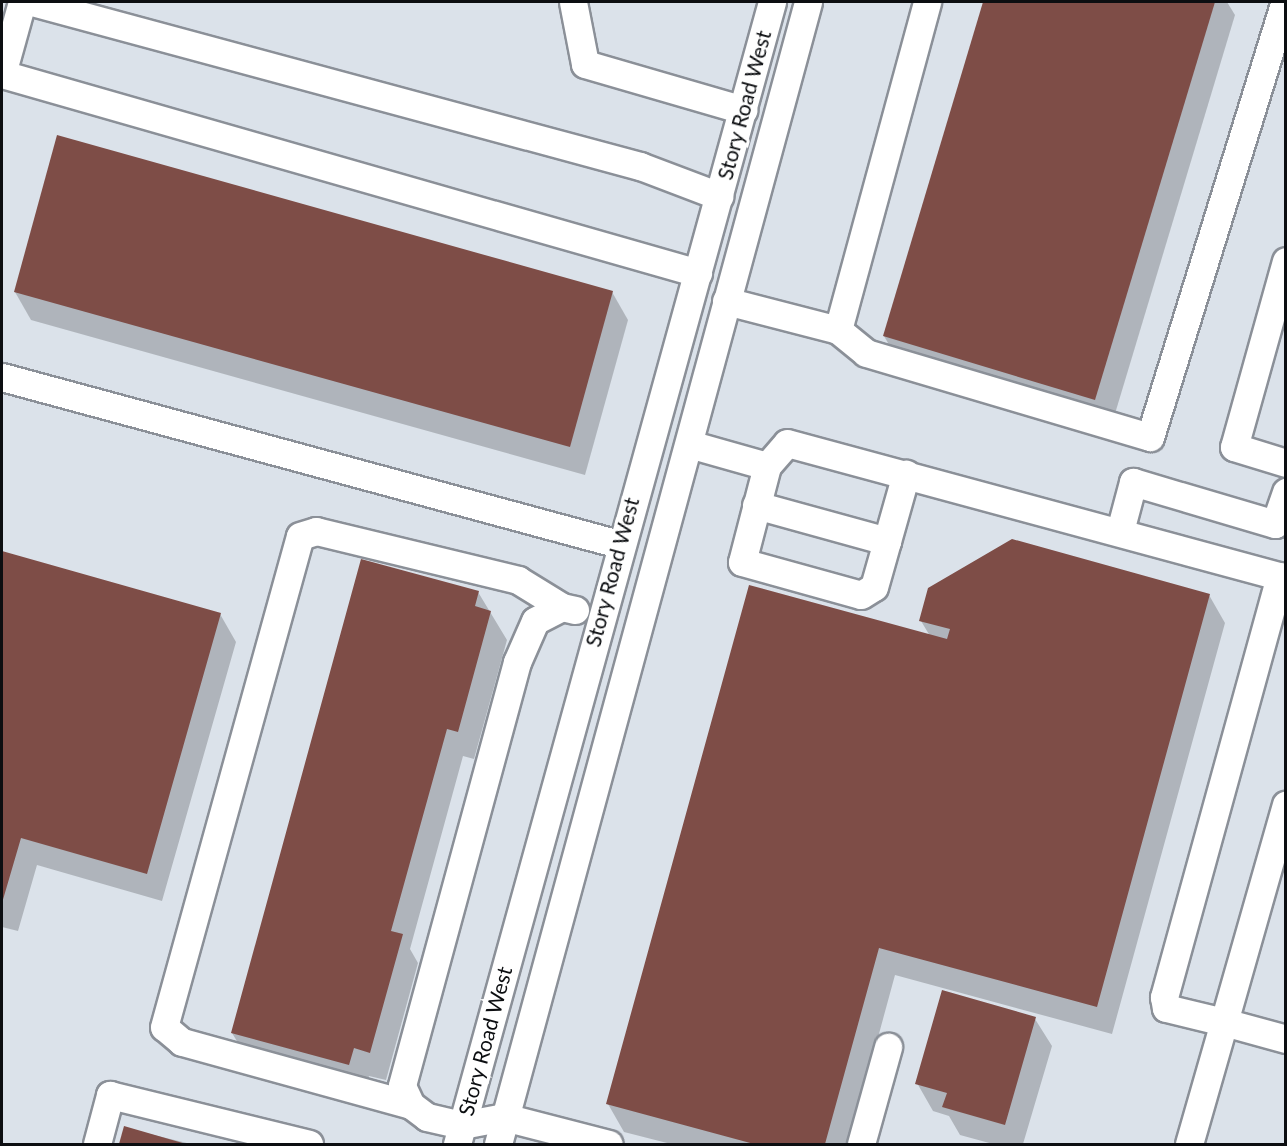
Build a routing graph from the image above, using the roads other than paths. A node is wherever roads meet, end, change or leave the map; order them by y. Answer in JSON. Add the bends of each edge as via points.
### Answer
{"nodes":[{"id":1,"x":22,"y":2,"type":"edge"},
{"id":2,"x":32,"y":2,"type":"edge"},
{"id":3,"x":573,"y":2,"type":"edge"},
{"id":4,"x":772,"y":2,"type":"edge"},
{"id":5,"x":808,"y":2,"type":"edge"},
{"id":6,"x":927,"y":2,"type":"edge"},
{"id":7,"x":1285,"y":2,"type":"edge"},
{"id":8,"x":2,"y":74,"type":"edge"},
{"id":9,"x":743,"y":110,"type":"junction"},
{"id":10,"x":719,"y":196,"type":"junction"},
{"id":11,"x":1286,"y":261,"type":"edge"},
{"id":12,"x":698,"y":273,"type":"junction"},
{"id":13,"x":726,"y":301,"type":"junction"},
{"id":14,"x":838,"y":330,"type":"junction"},
{"id":15,"x":2,"y":377,"type":"edge"},
{"id":16,"x":689,"y":444,"type":"junction"},
{"id":17,"x":1286,"y":463,"type":"edge"},
{"id":18,"x":767,"y":466,"type":"junction"},
{"id":19,"x":906,"y":474,"type":"junction"},
{"id":20,"x":1286,"y":492,"type":"edge"},
{"id":21,"x":756,"y":505,"type":"junction"},
{"id":22,"x":1120,"y":531,"type":"junction"},
{"id":23,"x":887,"y":541,"type":"junction"},
{"id":24,"x":619,"y":544,"type":"junction"},
{"id":25,"x":1283,"y":577,"type":"edge"},
{"id":26,"x":562,"y":607,"type":"junction"},
{"id":27,"x":599,"y":616,"type":"junction"},
{"id":28,"x":1286,"y":805,"type":"edge"},
{"id":29,"x":1224,"y":1022,"type":"junction"},
{"id":30,"x":1286,"y":1039,"type":"edge"},
{"id":31,"x":888,"y":1047,"type":"dead end"},
{"id":32,"x":411,"y":1105,"type":"junction"},
{"id":33,"x":504,"y":1118,"type":"junction"},
{"id":34,"x":460,"y":1135,"type":"edge"},
{"id":35,"x":98,"y":1144,"type":"edge"},
{"id":36,"x":309,"y":1144,"type":"edge"},
{"id":37,"x":498,"y":1144,"type":"edge"},
{"id":38,"x":609,"y":1144,"type":"edge"},
{"id":39,"x":861,"y":1144,"type":"edge"},
{"id":40,"x":1189,"y":1144,"type":"edge"}],
"edges":[{"from":1,"to":8,"type":"street"},
{"from":2,"to":10,"type":"street","via":[[640,166]]},
{"from":3,"to":9,"type":"street","via":[[585,64]]},
{"from":4,"to":9,"type":"street","name":"Story Road West"},
{"from":5,"to":13,"type":"street","name":"Story Road West"},
{"from":6,"to":14,"type":"street"},
{"from":7,"to":14,"type":"street","via":[[1150,437],[866,353]]},
{"from":8,"to":12,"type":"street"},
{"from":9,"to":10,"type":"street","name":"Story Road West"},
{"from":10,"to":12,"type":"street","name":"Story Road West"},
{"from":11,"to":17,"type":"street","via":[[1234,447]]},
{"from":12,"to":24,"type":"street","name":"Story Road West"},
{"from":13,"to":14,"type":"street"},
{"from":13,"to":16,"type":"street","name":"Story Road West"},
{"from":15,"to":24,"type":"street"},
{"from":16,"to":18,"type":"street"},
{"from":16,"to":33,"type":"street","name":"Story Road West"},
{"from":18,"to":19,"type":"street","via":[[787,442]]},
{"from":18,"to":21,"type":"street"},
{"from":19,"to":22,"type":"street"},
{"from":19,"to":23,"type":"street"},
{"from":20,"to":22,"type":"street","via":[[1275,525],[1133,482]]},
{"from":21,"to":23,"type":"street"},
{"from":21,"to":23,"type":"street","via":[[741,562],[861,595],[874,587]]},
{"from":22,"to":25,"type":"street"},
{"from":24,"to":27,"type":"street","name":"Story Road West"},
{"from":25,"to":29,"type":"street","via":[[1164,997],[1166,1008]]},
{"from":26,"to":27,"type":"street"},
{"from":26,"to":32,"type":"street","via":[[535,621],[517,662],[402,1086]]},
{"from":26,"to":32,"type":"street","via":[[518,580],[316,531],[300,536],[164,1027],[182,1042]]},
{"from":27,"to":34,"type":"street","name":"Story Road West"},
{"from":28,"to":29,"type":"street"},
{"from":29,"to":30,"type":"street"},
{"from":29,"to":40,"type":"street"},
{"from":31,"to":39,"type":"street"},
{"from":32,"to":34,"type":"street"},
{"from":33,"to":34,"type":"street"},
{"from":33,"to":37,"type":"street","name":"Story Road West"},
{"from":33,"to":38,"type":"street"},
{"from":35,"to":36,"type":"street","via":[[110,1095]]}]}
